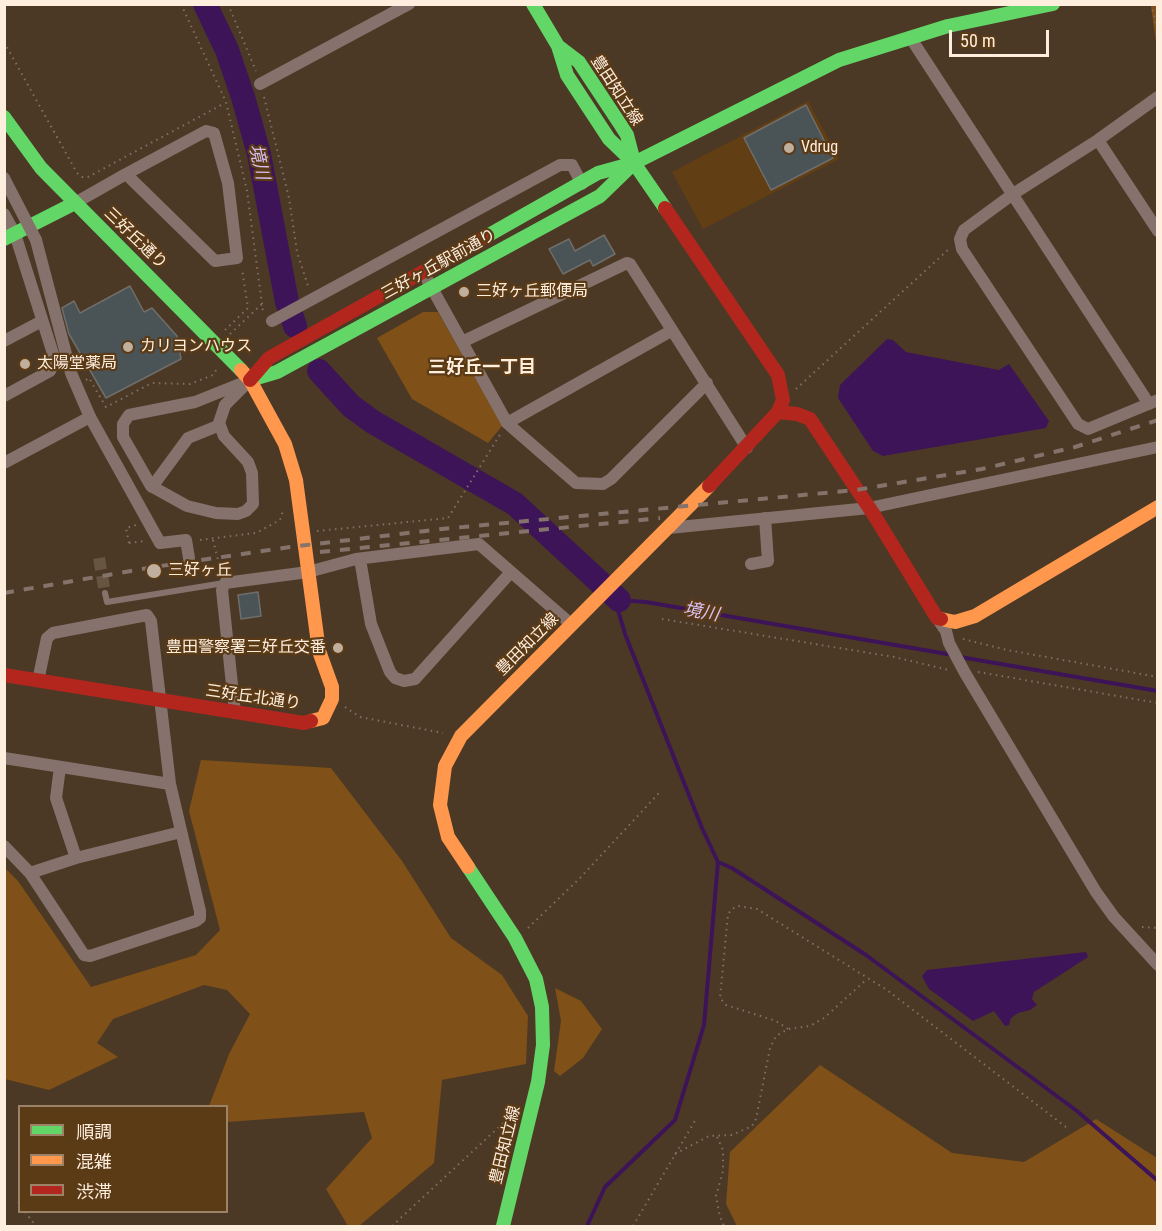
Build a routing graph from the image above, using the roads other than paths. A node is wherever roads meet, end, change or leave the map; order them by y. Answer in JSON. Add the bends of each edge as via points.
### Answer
{"nodes":[{"id":1,"x":409,"y":4,"type":"edge"},
{"id":2,"x":533,"y":4,"type":"edge"},
{"id":3,"x":1053,"y":4,"type":"edge"},
{"id":4,"x":910,"y":37,"type":"junction"},
{"id":5,"x":260,"y":84,"type":"road end"},
{"id":6,"x":1158,"y":97,"type":"edge"},
{"id":7,"x":4,"y":117,"type":"edge"},
{"id":8,"x":1098,"y":140,"type":"junction"},
{"id":9,"x":634,"y":162,"type":"junction"},
{"id":10,"x":126,"y":174,"type":"junction"},
{"id":11,"x":4,"y":178,"type":"edge"},
{"id":12,"x":582,"y":183,"type":"junction"},
{"id":13,"x":1012,"y":194,"type":"junction"},
{"id":14,"x":75,"y":203,"type":"junction"},
{"id":15,"x":4,"y":214,"type":"edge"},
{"id":16,"x":1158,"y":231,"type":"edge"},
{"id":17,"x":10,"y":236,"type":"edge"},
{"id":18,"x":423,"y":272,"type":"junction"},
{"id":19,"x":431,"y":287,"type":"junction"},
{"id":20,"x":42,"y":321,"type":"junction"},
{"id":21,"x":272,"y":321,"type":"dead end"},
{"id":22,"x":671,"y":331,"type":"junction"},
{"id":23,"x":4,"y":341,"type":"edge"},
{"id":24,"x":462,"y":342,"type":"junction"},
{"id":25,"x":250,"y":380,"type":"junction"},
{"id":26,"x":707,"y":383,"type":"junction"},
{"id":27,"x":4,"y":396,"type":"edge"},
{"id":28,"x":1153,"y":402,"type":"edge"},
{"id":29,"x":781,"y":406,"type":"junction"},
{"id":30,"x":90,"y":417,"type":"junction"},
{"id":31,"x":507,"y":423,"type":"junction"},
{"id":32,"x":220,"y":425,"type":"junction"},
{"id":33,"x":1158,"y":447,"type":"edge"},
{"id":34,"x":747,"y":448,"type":"junction"},
{"id":35,"x":4,"y":463,"type":"edge"},
{"id":36,"x":152,"y":487,"type":"junction"},
{"id":37,"x":1158,"y":507,"type":"edge"},
{"id":38,"x":869,"y":508,"type":"junction"},
{"id":39,"x":765,"y":518,"type":"junction"},
{"id":40,"x":668,"y":528,"type":"junction"},
{"id":41,"x":189,"y":558,"type":"dead end"},
{"id":42,"x":360,"y":559,"type":"junction"},
{"id":43,"x":751,"y":564,"type":"dead end"},
{"id":44,"x":308,"y":572,"type":"junction"},
{"id":45,"x":511,"y":572,"type":"junction"},
{"id":46,"x":225,"y":583,"type":"junction"},
{"id":47,"x":105,"y":593,"type":"dead end"},
{"id":48,"x":937,"y":618,"type":"junction"},
{"id":49,"x":572,"y":625,"type":"junction"},
{"id":50,"x":4,"y":675,"type":"edge"},
{"id":51,"x":38,"y":681,"type":"junction"},
{"id":52,"x":161,"y":702,"type":"junction"},
{"id":53,"x":235,"y":713,"type":"junction"},
{"id":54,"x":4,"y":758,"type":"edge"},
{"id":55,"x":60,"y":767,"type":"junction"},
{"id":56,"x":170,"y":784,"type":"junction"},
{"id":57,"x":181,"y":832,"type":"junction"},
{"id":58,"x":4,"y":846,"type":"edge"},
{"id":59,"x":76,"y":858,"type":"junction"},
{"id":60,"x":30,"y":873,"type":"junction"},
{"id":61,"x":1158,"y":965,"type":"edge"},
{"id":62,"x":503,"y":1227,"type":"edge"}],
"edges":[{"from":1,"to":5,"type":"street"},
{"from":2,"to":9,"type":"street","name":"豊田知立線","via":[[558,46],[579,62],[620,124]]},
{"from":3,"to":4,"type":"street"},
{"from":4,"to":9,"type":"street","via":[[839,60]]},
{"from":4,"to":13,"type":"street"},
{"from":6,"to":8,"type":"street"},
{"from":7,"to":14,"type":"street","name":"三好丘通り","via":[[41,168]]},
{"from":8,"to":13,"type":"street"},
{"from":8,"to":16,"type":"street"},
{"from":9,"to":12,"type":"street","via":[[598,173]]},
{"from":9,"to":19,"type":"street","name":"三好ヶ丘駅前通り","via":[[600,196]]},
{"from":9,"to":29,"type":"street","name":"豊田知立線","via":[[778,375]]},
{"from":10,"to":10,"type":"street","via":[[216,261],[237,258],[228,183],[214,133],[206,131]]},
{"from":10,"to":14,"type":"street"},
{"from":11,"to":30,"type":"street","bridge":true,"via":[[36,240],[71,373]]},
{"from":12,"to":18,"type":"street"},
{"from":12,"to":21,"type":"street","via":[[572,165],[560,165]]},
{"from":13,"to":28,"type":"street"},
{"from":13,"to":28,"type":"street","via":[[964,230],[960,239],[962,249],[1078,424],[1088,429]]},
{"from":14,"to":17,"type":"street"},
{"from":14,"to":25,"type":"street","name":"三好丘通り"},
{"from":15,"to":17,"type":"street"},
{"from":17,"to":20,"type":"street"},
{"from":18,"to":19,"type":"street"},
{"from":18,"to":25,"type":"street","via":[[269,358]]},
{"from":19,"to":24,"type":"street"},
{"from":19,"to":25,"type":"street","name":"三好ヶ丘駅前通り","via":[[277,372]]},
{"from":20,"to":23,"type":"street"},
{"from":20,"to":27,"type":"street","via":[[54,367]]},
{"from":22,"to":24,"type":"street","via":[[627,263]]},
{"from":22,"to":26,"type":"street"},
{"from":22,"to":31,"type":"street"},
{"from":24,"to":31,"type":"street"},
{"from":25,"to":32,"type":"street","via":[[225,405]]},
{"from":25,"to":36,"type":"street","via":[[195,402],[129,415],[123,424],[123,437]]},
{"from":25,"to":44,"type":"street","via":[[285,444],[296,480]]},
{"from":26,"to":31,"type":"street","via":[[603,484],[576,483]]},
{"from":26,"to":34,"type":"street"},
{"from":29,"to":34,"type":"street","name":"豊田知立線"},
{"from":29,"to":38,"type":"street","via":[[810,419]]},
{"from":30,"to":35,"type":"street"},
{"from":30,"to":41,"type":"street","bridge":true,"via":[[160,543],[186,540]]},
{"from":32,"to":36,"type":"street","via":[[188,438]]},
{"from":32,"to":36,"type":"street","via":[[224,436],[248,462],[254,504],[238,514],[216,513],[187,506]]},
{"from":33,"to":38,"type":"street"},
{"from":34,"to":40,"type":"street","name":"豊田知立線"},
{"from":37,"to":48,"type":"street","via":[[975,616],[955,622]]},
{"from":38,"to":39,"type":"street"},
{"from":38,"to":48,"type":"street"},
{"from":39,"to":40,"type":"street"},
{"from":39,"to":43,"type":"street","via":[[768,561]]},
{"from":40,"to":49,"type":"street","name":"豊田知立線"},
{"from":42,"to":44,"type":"street"},
{"from":42,"to":45,"type":"street","via":[[479,544]]},
{"from":42,"to":45,"type":"street","via":[[371,624],[390,672],[404,681],[415,679]]},
{"from":44,"to":46,"type":"street"},
{"from":44,"to":53,"type":"street","name":"三好丘北通り","via":[[319,651],[332,687],[332,699],[323,718],[304,723]]},
{"from":45,"to":49,"type":"street"},
{"from":46,"to":47,"type":"lane","via":[[107,602]]},
{"from":46,"to":53,"type":"street","via":[[222,590]]},
{"from":48,"to":61,"type":"street","via":[[963,669],[1096,892]]},
{"from":49,"to":62,"type":"street","name":"豊田知立線","via":[[461,736],[445,766],[440,805],[443,824],[462,860],[515,938],[536,979],[542,1007],[543,1035],[530,1123]]},
{"from":50,"to":51,"type":"street","name":"三好丘北通り"},
{"from":51,"to":52,"type":"street","name":"三好丘北通り"},
{"from":51,"to":52,"type":"street","via":[[47,638],[53,633],[147,615]]},
{"from":52,"to":53,"type":"street","name":"三好丘北通り"},
{"from":52,"to":56,"type":"street"},
{"from":54,"to":55,"type":"street"},
{"from":55,"to":56,"type":"street"},
{"from":55,"to":59,"type":"street","via":[[56,798]]},
{"from":56,"to":57,"type":"street"},
{"from":57,"to":59,"type":"street"},
{"from":57,"to":60,"type":"street","via":[[200,918],[90,956],[81,952]]},
{"from":58,"to":60,"type":"street"},
{"from":59,"to":60,"type":"street"}]}
